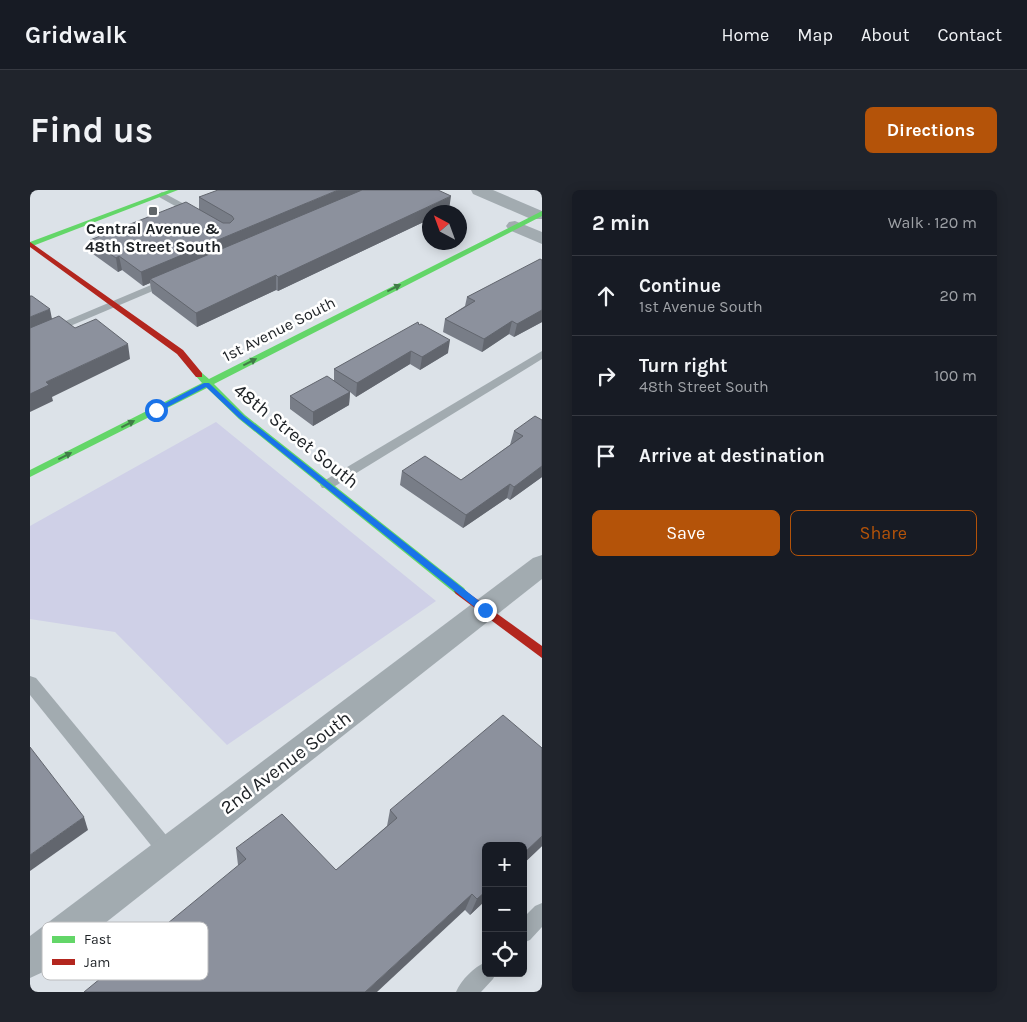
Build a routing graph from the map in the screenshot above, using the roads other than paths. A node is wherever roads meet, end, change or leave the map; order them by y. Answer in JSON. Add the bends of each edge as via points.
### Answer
{"nodes":[{"id":1,"x":175,"y":190,"type":"edge"},
{"id":2,"x":480,"y":190,"type":"edge"},
{"id":3,"x":162,"y":195,"type":"junction"},
{"id":4,"x":540,"y":214,"type":"edge"},
{"id":5,"x":203,"y":219,"type":"edge"},
{"id":6,"x":515,"y":226,"type":"junction"},
{"id":7,"x":542,"y":239,"type":"edge"},
{"id":8,"x":30,"y":244,"type":"edge"},
{"id":9,"x":177,"y":277,"type":"edge"},
{"id":10,"x":114,"y":303,"type":"junction"},
{"id":11,"x":30,"y":340,"type":"edge"},
{"id":12,"x":542,"y":354,"type":"edge"},
{"id":13,"x":207,"y":384,"type":"junction"},
{"id":14,"x":30,"y":474,"type":"edge"},
{"id":15,"x":327,"y":485,"type":"junction"},
{"id":16,"x":542,"y":565,"type":"edge"},
{"id":17,"x":485,"y":610,"type":"junction"},
{"id":18,"x":542,"y":653,"type":"edge"},
{"id":19,"x":30,"y":683,"type":"edge"},
{"id":20,"x":168,"y":853,"type":"junction"},
{"id":21,"x":542,"y":914,"type":"edge"},
{"id":22,"x":78,"y":922,"type":"edge"},
{"id":23,"x":524,"y":932,"type":"edge"},
{"id":24,"x":42,"y":950,"type":"edge"},
{"id":25,"x":30,"y":959,"type":"edge"},
{"id":26,"x":482,"y":976,"type":"edge"},
{"id":27,"x":466,"y":992,"type":"edge"}],
"edges":[{"from":1,"to":3,"type":"main road"},
{"from":2,"to":4,"type":"street"},
{"from":3,"to":5,"type":"lane"},
{"from":3,"to":8,"type":"main road"},
{"from":4,"to":6,"type":"main road","name":"1st Avenue South"},
{"from":6,"to":7,"type":"street"},
{"from":13,"to":6,"type":"main road","name":"1st Avenue South","one_way":true},
{"from":8,"to":10,"type":"main road","name":"48th Street South"},
{"from":9,"to":10,"type":"lane"},
{"from":10,"to":11,"type":"lane"},
{"from":10,"to":13,"type":"main road","name":"48th Street South","via":[[180,352]]},
{"from":12,"to":15,"type":"lane"},
{"from":14,"to":13,"type":"main road","name":"1st Avenue South","one_way":true},
{"from":13,"to":15,"type":"main road","name":"48th Street South","via":[[242,417]]},
{"from":15,"to":17,"type":"main road","name":"48th Street South"},
{"from":16,"to":17,"type":"street","name":"2nd Avenue South"},
{"from":17,"to":18,"type":"main road","name":"48th Street South"},
{"from":17,"to":20,"type":"street","name":"2nd Avenue South"},
{"from":19,"to":20,"type":"lane"},
{"from":20,"to":22,"type":"street","name":"2nd Avenue South"},
{"from":21,"to":23,"type":"lane"},
{"from":24,"to":25,"type":"street","name":"2nd Avenue South"},
{"from":26,"to":27,"type":"lane"}]}
